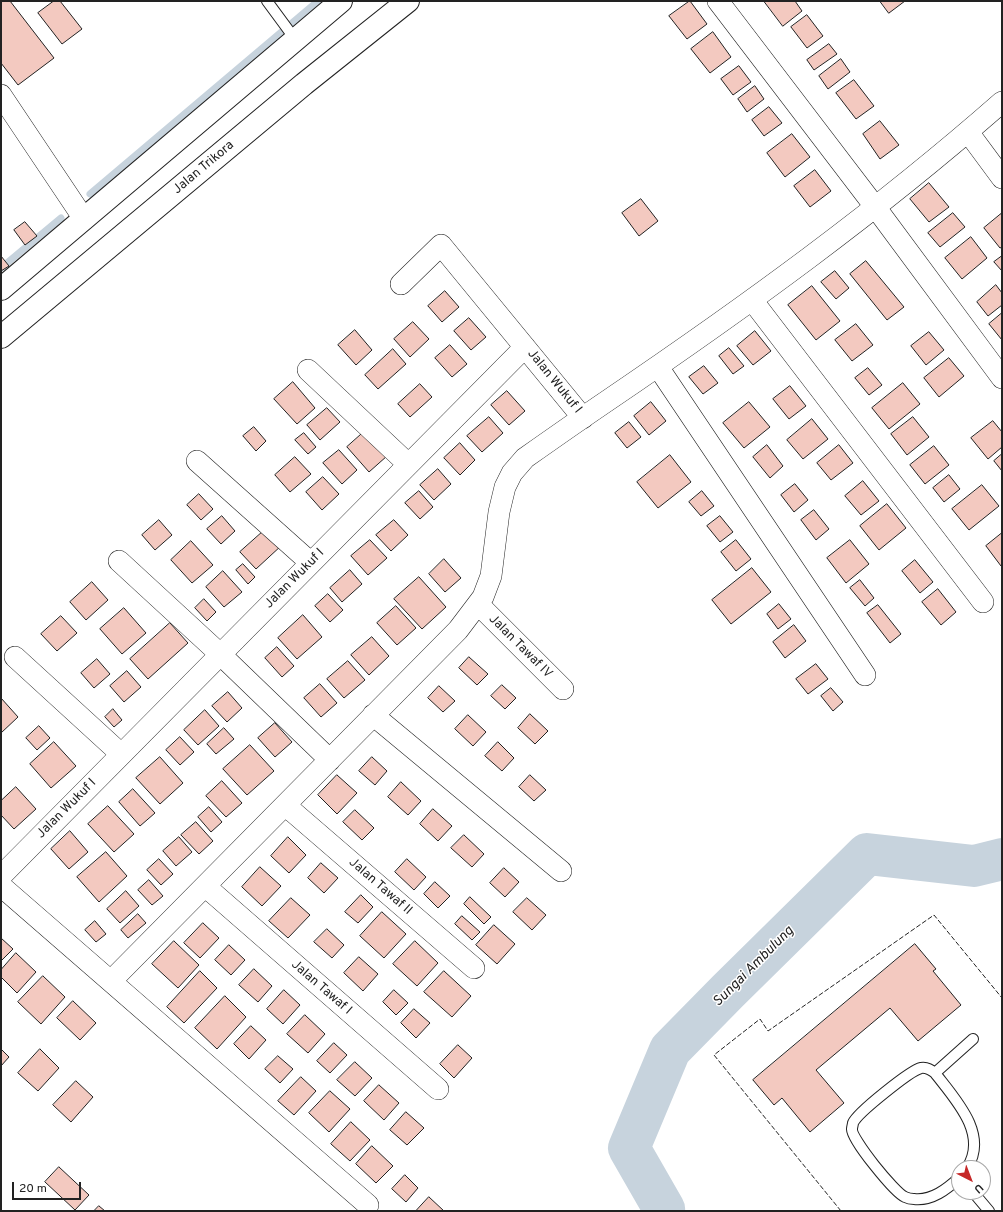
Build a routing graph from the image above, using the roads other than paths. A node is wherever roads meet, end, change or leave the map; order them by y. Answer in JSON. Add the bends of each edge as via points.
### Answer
{"nodes":[{"id":1,"x":267,"y":1,"type":"edge"},
{"id":2,"x":341,"y":1,"type":"edge"},
{"id":3,"x":408,"y":1,"type":"edge"},
{"id":4,"x":718,"y":1,"type":"edge"},
{"id":5,"x":295,"y":39,"type":"junction"},
{"id":6,"x":1,"y":94,"type":"edge"},
{"id":7,"x":1002,"y":102,"type":"edge"},
{"id":8,"x":968,"y":132,"type":"junction"},
{"id":9,"x":1002,"y":178,"type":"edge"},
{"id":10,"x":876,"y":208,"type":"junction"},
{"id":11,"x":84,"y":219,"type":"junction"},
{"id":12,"x":401,"y":284,"type":"dead end"},
{"id":13,"x":1,"y":289,"type":"edge"},
{"id":14,"x":752,"y":300,"type":"junction"},
{"id":15,"x":1,"y":337,"type":"edge"},
{"id":16,"x":525,"y":347,"type":"junction"},
{"id":17,"x":658,"y":367,"type":"junction"},
{"id":18,"x":308,"y":370,"type":"dead end"},
{"id":19,"x":1002,"y":378,"type":"edge"},
{"id":20,"x":583,"y":418,"type":"junction"},
{"id":21,"x":197,"y":462,"type":"dead end"},
{"id":22,"x":408,"y":464,"type":"junction"},
{"id":23,"x":119,"y":561,"type":"dead end"},
{"id":24,"x":311,"y":563,"type":"junction"},
{"id":25,"x":982,"y":602,"type":"dead end"},
{"id":26,"x":478,"y":604,"type":"junction"},
{"id":27,"x":220,"y":654,"type":"junction"},
{"id":28,"x":15,"y":657,"type":"dead end"},
{"id":29,"x":865,"y":675,"type":"dead end"},
{"id":30,"x":563,"y":689,"type":"dead end"},
{"id":31,"x":373,"y":715,"type":"junction"},
{"id":32,"x":121,"y":754,"type":"junction"},
{"id":33,"x":330,"y":760,"type":"junction"},
{"id":34,"x":285,"y":805,"type":"junction"},
{"id":35,"x":561,"y":871,"type":"dead end"},
{"id":36,"x":1,"y":876,"type":"edge"},
{"id":37,"x":1,"y":886,"type":"edge"},
{"id":38,"x":205,"y":886,"type":"junction"},
{"id":39,"x":474,"y":968,"type":"dead end"},
{"id":40,"x":111,"y":982,"type":"junction"},
{"id":41,"x":973,"y":1039,"type":"dead end"},
{"id":42,"x":935,"y":1073,"type":"junction"},
{"id":43,"x":438,"y":1089,"type":"dead end"},
{"id":44,"x":971,"y":1160,"type":"edge"},
{"id":45,"x":951,"y":1185,"type":"edge"},
{"id":46,"x":980,"y":1200,"type":"edge"},
{"id":47,"x":368,"y":1205,"type":"dead end"},
{"id":48,"x":989,"y":1211,"type":"edge"}],
"edges":[{"from":1,"to":5,"type":"lane"},
{"from":2,"to":5,"type":"main road"},
{"from":3,"to":15,"type":"main road","name":"Jalan Trikora","via":[[304,84]]},
{"from":4,"to":10,"type":"street"},
{"from":5,"to":11,"type":"main road"},
{"from":6,"to":11,"type":"street"},
{"from":7,"to":8,"type":"street"},
{"from":8,"to":9,"type":"street"},
{"from":8,"to":10,"type":"street"},
{"from":10,"to":14,"type":"street"},
{"from":10,"to":19,"type":"street"},
{"from":11,"to":13,"type":"main road"},
{"from":12,"to":16,"type":"street","via":[[441,245]]},
{"from":14,"to":17,"type":"street"},
{"from":14,"to":25,"type":"street"},
{"from":16,"to":20,"type":"street","name":"Jalan Wukuf I"},
{"from":16,"to":22,"type":"street","name":"Jalan Wukuf I"},
{"from":17,"to":20,"type":"street"},
{"from":17,"to":29,"type":"street"},
{"from":18,"to":22,"type":"street"},
{"from":20,"to":26,"type":"street","via":[[525,458],[512,473],[499,512],[490,576]]},
{"from":21,"to":24,"type":"street"},
{"from":22,"to":24,"type":"street","name":"Jalan Wukuf I"},
{"from":23,"to":27,"type":"street"},
{"from":24,"to":27,"type":"street","name":"Jalan Wukuf I"},
{"from":26,"to":30,"type":"street","name":"Jalan Tawaf IV"},
{"from":26,"to":31,"type":"street","via":[[458,630]]},
{"from":27,"to":32,"type":"street","name":"Jalan Wukuf I"},
{"from":27,"to":33,"type":"street"},
{"from":28,"to":32,"type":"street"},
{"from":31,"to":33,"type":"street"},
{"from":31,"to":35,"type":"street"},
{"from":32,"to":36,"type":"street","name":"Jalan Wukuf I"},
{"from":33,"to":34,"type":"street"},
{"from":34,"to":38,"type":"street"},
{"from":34,"to":39,"type":"street","name":"Jalan Tawaf II"},
{"from":37,"to":40,"type":"street"},
{"from":38,"to":40,"type":"street"},
{"from":38,"to":43,"type":"street","name":"Jalan Tawaf I"},
{"from":40,"to":47,"type":"street"},
{"from":41,"to":42,"type":"lane"},
{"from":42,"to":44,"type":"lane","via":[[969,1120],[975,1138]]},
{"from":42,"to":45,"type":"lane","via":[[922,1067],[914,1070],[860,1114],[852,1130],[862,1149],[905,1197],[915,1200],[928,1198]]},
{"from":46,"to":48,"type":"lane"}]}
